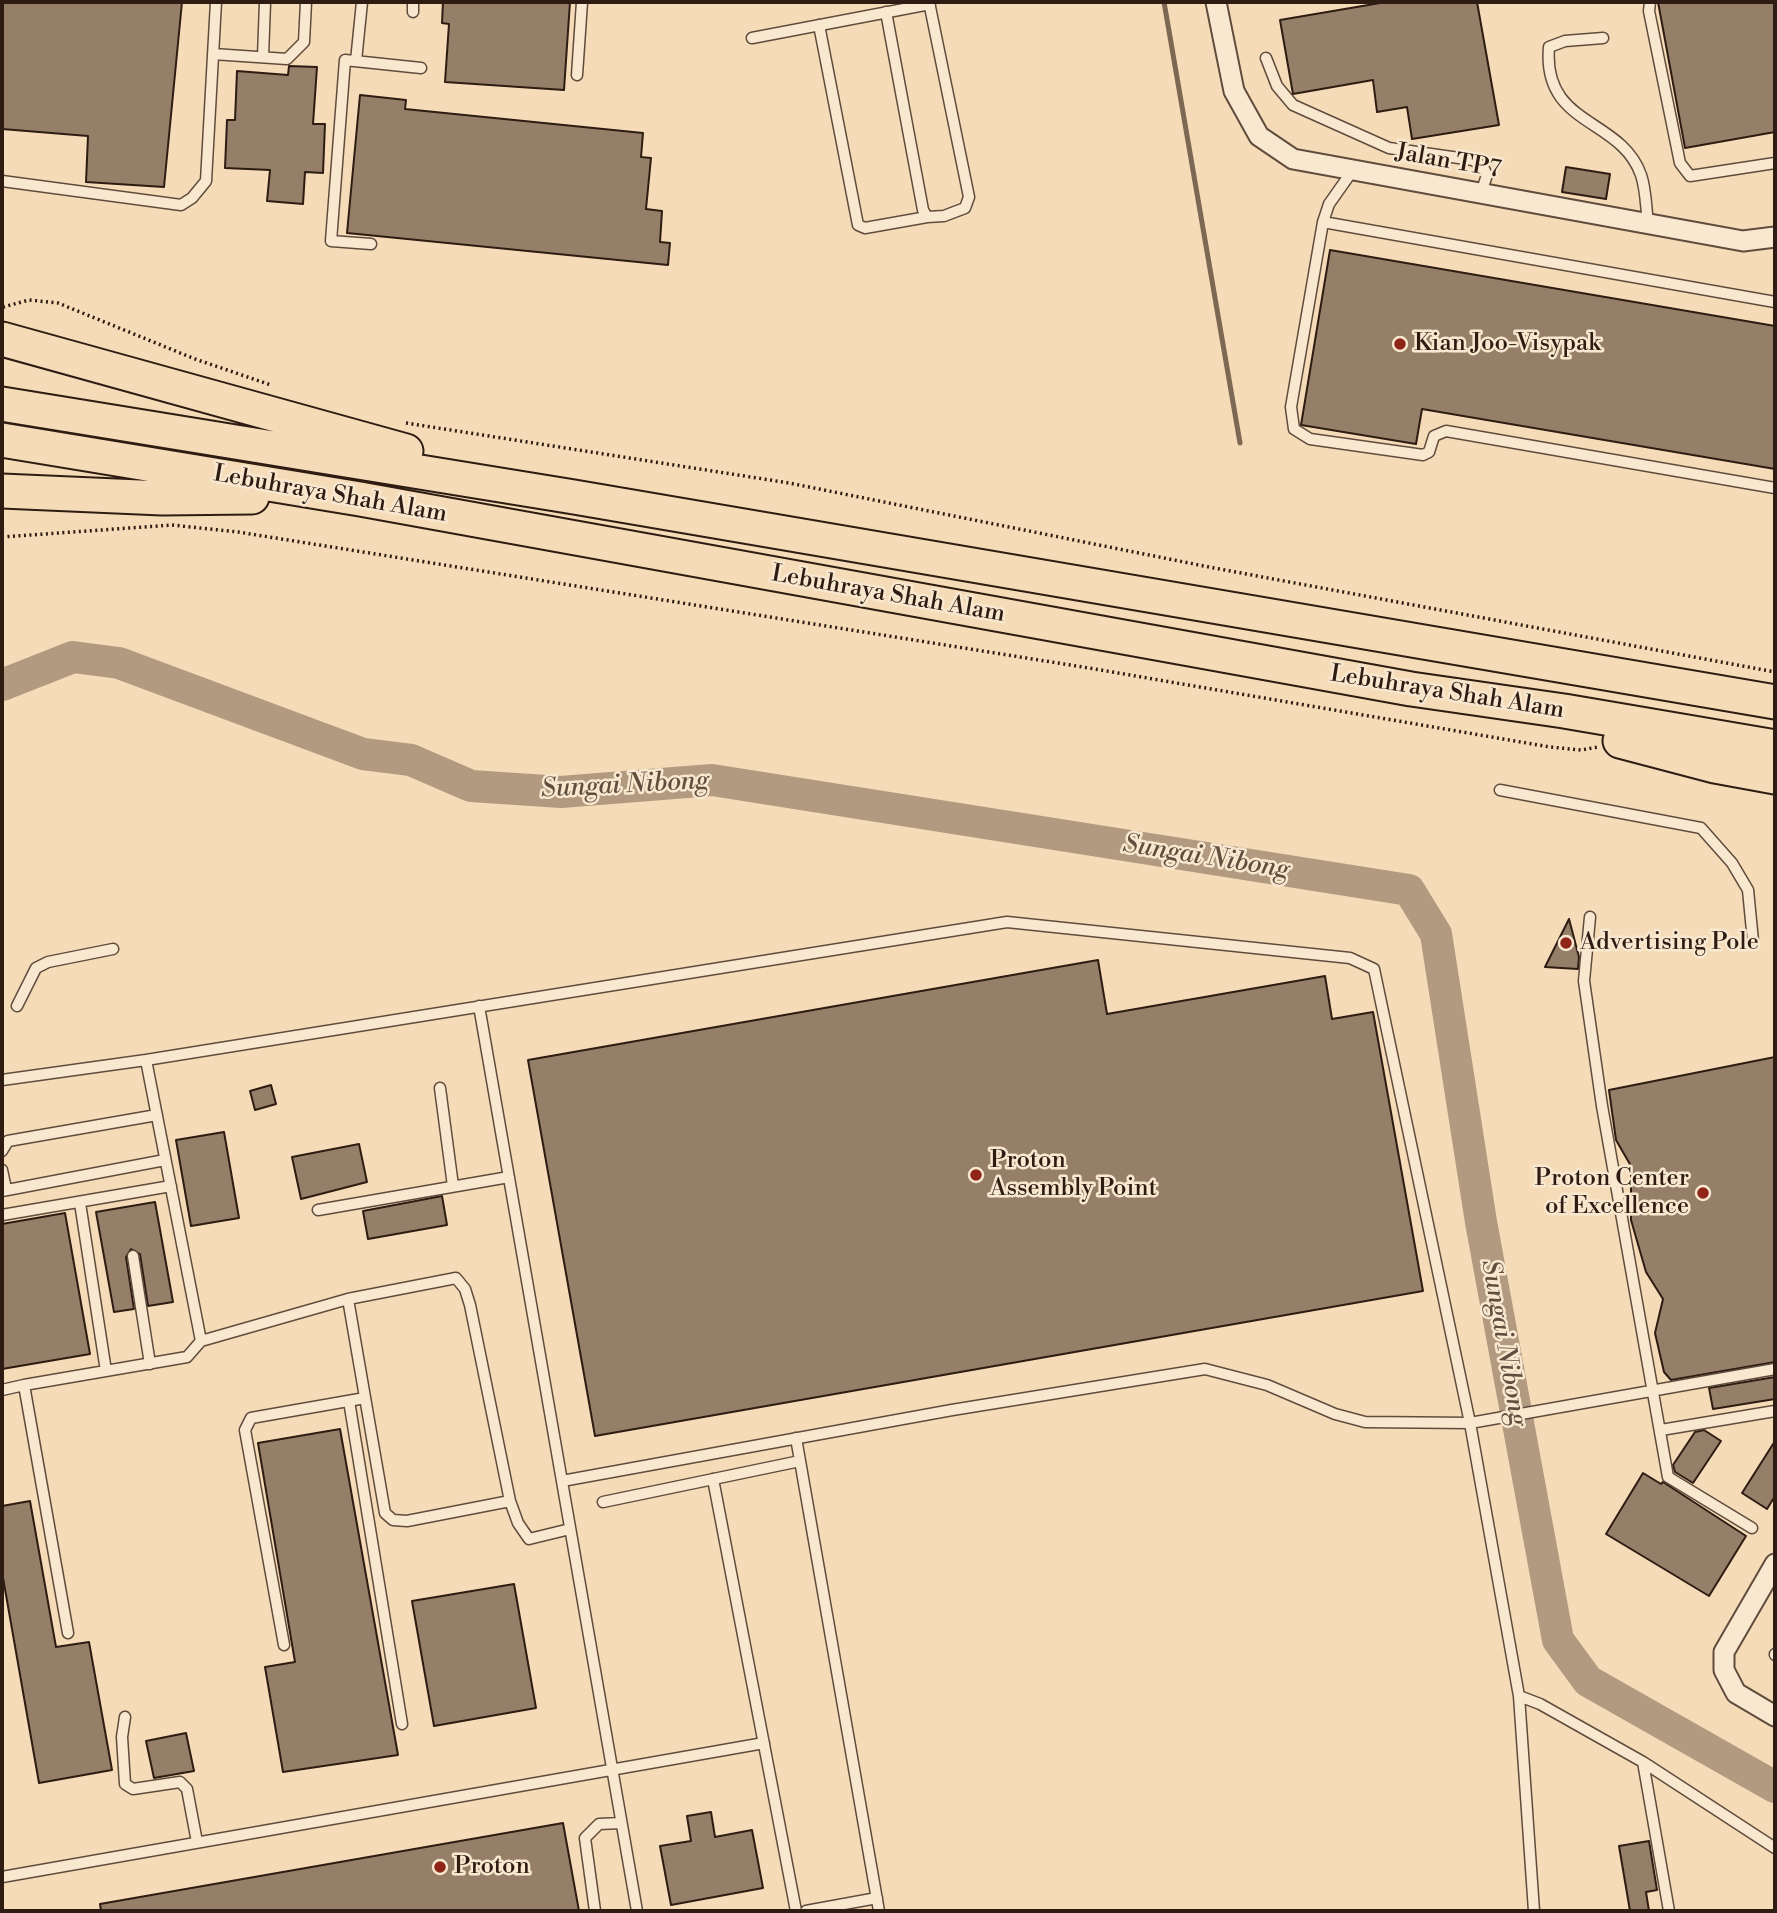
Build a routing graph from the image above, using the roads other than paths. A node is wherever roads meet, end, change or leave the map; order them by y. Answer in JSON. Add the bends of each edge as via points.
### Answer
{"nodes":[{"id":1,"x":216,"y":2,"type":"edge"},
{"id":2,"x":265,"y":2,"type":"edge"},
{"id":3,"x":306,"y":2,"type":"edge"},
{"id":4,"x":362,"y":2,"type":"edge"},
{"id":5,"x":582,"y":2,"type":"edge"},
{"id":6,"x":1216,"y":2,"type":"edge"},
{"id":7,"x":1650,"y":2,"type":"edge"},
{"id":8,"x":930,"y":3,"type":"edge"},
{"id":9,"x":886,"y":12,"type":"junction"},
{"id":10,"x":820,"y":25,"type":"junction"},
{"id":11,"x":751,"y":38,"type":"dead end"},
{"id":12,"x":1603,"y":38,"type":"dead end"},
{"id":13,"x":213,"y":54,"type":"junction"},
{"id":14,"x":263,"y":57,"type":"junction"},
{"id":15,"x":1266,"y":58,"type":"dead end"},
{"id":16,"x":356,"y":61,"type":"junction"},
{"id":17,"x":421,"y":68,"type":"dead end"},
{"id":18,"x":577,"y":75,"type":"dead end"},
{"id":19,"x":1775,"y":163,"type":"edge"},
{"id":20,"x":1353,"y":170,"type":"junction"},
{"id":21,"x":2,"y":181,"type":"edge"},
{"id":22,"x":1481,"y":193,"type":"junction"},
{"id":23,"x":927,"y":217,"type":"junction"},
{"id":24,"x":1323,"y":222,"type":"junction"},
{"id":25,"x":1648,"y":223,"type":"junction"},
{"id":26,"x":1775,"y":237,"type":"edge"},
{"id":27,"x":371,"y":244,"type":"dead end"},
{"id":28,"x":1775,"y":302,"type":"edge"},
{"id":29,"x":2,"y":323,"type":"edge"},
{"id":30,"x":2,"y":404,"type":"edge"},
{"id":31,"x":2,"y":440,"type":"edge"},
{"id":32,"x":1775,"y":488,"type":"edge"},
{"id":33,"x":2,"y":491,"type":"edge"},
{"id":34,"x":342,"y":496,"type":"junction"},
{"id":35,"x":574,"y":497,"type":"junction"},
{"id":36,"x":1411,"y":689,"type":"junction"},
{"id":37,"x":1775,"y":702,"type":"edge"},
{"id":38,"x":1775,"y":747,"type":"edge"},
{"id":39,"x":1763,"y":780,"type":"edge"},
{"id":40,"x":1500,"y":790,"type":"dead end"},
{"id":41,"x":1590,"y":917,"type":"dead end"},
{"id":42,"x":1753,"y":941,"type":"dead end"},
{"id":43,"x":113,"y":949,"type":"dead end"},
{"id":44,"x":17,"y":1006,"type":"dead end"},
{"id":45,"x":479,"y":1006,"type":"junction"},
{"id":46,"x":146,"y":1060,"type":"junction"},
{"id":47,"x":2,"y":1080,"type":"edge"},
{"id":48,"x":440,"y":1088,"type":"dead end"},
{"id":49,"x":157,"y":1115,"type":"junction"},
{"id":50,"x":2,"y":1152,"type":"edge"},
{"id":51,"x":165,"y":1160,"type":"junction"},
{"id":52,"x":2,"y":1170,"type":"edge"},
{"id":53,"x":509,"y":1177,"type":"junction"},
{"id":54,"x":171,"y":1186,"type":"junction"},
{"id":55,"x":453,"y":1186,"type":"junction"},
{"id":56,"x":4,"y":1190,"type":"edge"},
{"id":57,"x":80,"y":1203,"type":"junction"},
{"id":58,"x":318,"y":1210,"type":"dead end"},
{"id":59,"x":2,"y":1215,"type":"edge"},
{"id":60,"x":133,"y":1256,"type":"dead end"},
{"id":61,"x":348,"y":1299,"type":"junction"},
{"id":62,"x":201,"y":1341,"type":"junction"},
{"id":63,"x":150,"y":1364,"type":"junction"},
{"id":64,"x":1775,"y":1369,"type":"edge"},
{"id":65,"x":106,"y":1371,"type":"junction"},
{"id":66,"x":24,"y":1385,"type":"junction"},
{"id":67,"x":2,"y":1390,"type":"edge"},
{"id":68,"x":1655,"y":1390,"type":"junction"},
{"id":69,"x":365,"y":1398,"type":"junction"},
{"id":70,"x":349,"y":1401,"type":"junction"},
{"id":71,"x":1775,"y":1411,"type":"edge"},
{"id":72,"x":1470,"y":1423,"type":"junction"},
{"id":73,"x":1661,"y":1430,"type":"junction"},
{"id":74,"x":796,"y":1438,"type":"junction"},
{"id":75,"x":800,"y":1461,"type":"junction"},
{"id":76,"x":713,"y":1479,"type":"junction"},
{"id":77,"x":562,"y":1481,"type":"junction"},
{"id":78,"x":510,"y":1501,"type":"junction"},
{"id":79,"x":603,"y":1502,"type":"dead end"},
{"id":80,"x":1752,"y":1528,"type":"dead end"},
{"id":81,"x":570,"y":1529,"type":"junction"},
{"id":82,"x":1775,"y":1564,"type":"edge"},
{"id":83,"x":68,"y":1633,"type":"dead end"},
{"id":84,"x":284,"y":1645,"type":"dead end"},
{"id":85,"x":1518,"y":1696,"type":"junction"},
{"id":86,"x":1775,"y":1716,"type":"edge"},
{"id":87,"x":125,"y":1717,"type":"dead end"},
{"id":88,"x":402,"y":1724,"type":"dead end"},
{"id":89,"x":764,"y":1743,"type":"junction"},
{"id":90,"x":1643,"y":1762,"type":"junction"},
{"id":91,"x":611,"y":1768,"type":"junction"},
{"id":92,"x":621,"y":1823,"type":"junction"},
{"id":93,"x":197,"y":1842,"type":"junction"},
{"id":94,"x":1775,"y":1848,"type":"edge"},
{"id":95,"x":2,"y":1877,"type":"edge"},
{"id":96,"x":877,"y":1898,"type":"junction"},
{"id":97,"x":595,"y":1911,"type":"edge"},
{"id":98,"x":637,"y":1911,"type":"edge"},
{"id":99,"x":796,"y":1911,"type":"edge"},
{"id":100,"x":806,"y":1911,"type":"edge"},
{"id":101,"x":879,"y":1911,"type":"edge"},
{"id":102,"x":1534,"y":1911,"type":"edge"},
{"id":103,"x":1669,"y":1911,"type":"edge"}],
"edges":[{"from":1,"to":13,"type":"lane"},
{"from":2,"to":14,"type":"lane"},
{"from":3,"to":14,"type":"lane","via":[[304,42],[287,59]]},
{"from":4,"to":16,"type":"lane"},
{"from":5,"to":18,"type":"lane"},
{"from":6,"to":20,"type":"street","name":"Jalan TP7","via":[[1234,91],[1259,136],[1293,159]]},
{"from":7,"to":19,"type":"lane","via":[[1680,163],[1690,176]]},
{"from":8,"to":9,"type":"lane"},
{"from":8,"to":23,"type":"lane","via":[[969,197],[960,211]]},
{"from":9,"to":10,"type":"lane"},
{"from":9,"to":23,"type":"lane"},
{"from":10,"to":11,"type":"lane"},
{"from":10,"to":23,"type":"lane","via":[[858,225],[865,228]]},
{"from":12,"to":25,"type":"lane","via":[[1549,47],[1547,68],[1557,94],[1572,112],[1621,146],[1641,174]]},
{"from":13,"to":14,"type":"lane"},
{"from":13,"to":21,"type":"lane","via":[[206,181],[192,198],[180,205]]},
{"from":15,"to":22,"type":"lane","via":[[1278,86],[1293,105],[1389,148],[1473,160],[1487,176]]},
{"from":16,"to":17,"type":"lane"},
{"from":16,"to":27,"type":"lane","via":[[345,60],[331,241]]},
{"from":20,"to":22,"type":"street","name":"Jalan TP7"},
{"from":20,"to":24,"type":"lane","via":[[1329,204]]},
{"from":22,"to":25,"type":"street","name":"Jalan TP7"},
{"from":24,"to":28,"type":"lane"},
{"from":24,"to":32,"type":"lane","via":[[1291,407],[1294,429],[1310,439],[1423,455],[1429,452],[1434,436],[1446,431]]},
{"from":25,"to":26,"type":"street","name":"Jalan TP7","via":[[1743,241]]},
{"from":29,"to":35,"type":"highway"},
{"from":30,"to":35,"type":"highway","name":"Lebuhraya Shah Alam"},
{"from":31,"to":34,"type":"highway","name":"Lebuhraya Shah Alam"},
{"from":33,"to":34,"type":"highway","via":[[162,498]]},
{"from":34,"to":36,"type":"highway","name":"Lebuhraya Shah Alam"},
{"from":35,"to":37,"type":"highway","name":"Lebuhraya Shah Alam"},
{"from":36,"to":38,"type":"highway","name":"Lebuhraya Shah Alam"},
{"from":36,"to":39,"type":"highway","via":[[1504,719],[1628,742]]},
{"from":40,"to":42,"type":"lane","via":[[1701,828],[1732,863],[1748,890]]},
{"from":41,"to":68,"type":"lane","via":[[1584,981],[1602,1106]]},
{"from":43,"to":44,"type":"lane","via":[[36,968]]},
{"from":45,"to":46,"type":"lane"},
{"from":45,"to":53,"type":"lane"},
{"from":45,"to":72,"type":"lane","via":[[1007,922],[1350,958],[1374,969],[1378,979]]},
{"from":46,"to":47,"type":"lane"},
{"from":46,"to":49,"type":"lane"},
{"from":48,"to":55,"type":"lane"},
{"from":49,"to":50,"type":"lane","via":[[8,1141]]},
{"from":49,"to":51,"type":"lane"},
{"from":51,"to":54,"type":"lane"},
{"from":51,"to":56,"type":"lane"},
{"from":52,"to":56,"type":"lane"},
{"from":53,"to":55,"type":"lane"},
{"from":53,"to":77,"type":"lane"},
{"from":54,"to":57,"type":"lane"},
{"from":54,"to":62,"type":"lane"},
{"from":55,"to":58,"type":"lane"},
{"from":57,"to":59,"type":"lane"},
{"from":57,"to":65,"type":"lane"},
{"from":60,"to":63,"type":"lane"},
{"from":61,"to":62,"type":"lane"},
{"from":61,"to":69,"type":"lane"},
{"from":61,"to":78,"type":"lane","via":[[456,1278],[462,1283]]},
{"from":62,"to":63,"type":"lane","via":[[187,1357]]},
{"from":63,"to":65,"type":"lane"},
{"from":64,"to":68,"type":"lane"},
{"from":65,"to":66,"type":"lane"},
{"from":66,"to":67,"type":"lane"},
{"from":66,"to":83,"type":"lane"},
{"from":68,"to":72,"type":"lane"},
{"from":68,"to":73,"type":"lane"},
{"from":69,"to":70,"type":"lane"},
{"from":69,"to":78,"type":"lane","via":[[385,1513],[393,1520]]},
{"from":70,"to":84,"type":"lane","via":[[251,1418],[245,1430]]},
{"from":70,"to":88,"type":"lane"},
{"from":71,"to":73,"type":"lane"},
{"from":72,"to":74,"type":"lane","via":[[1365,1422],[1267,1385],[1205,1369]]},
{"from":72,"to":85,"type":"lane"},
{"from":73,"to":80,"type":"lane","via":[[1668,1476]]},
{"from":74,"to":75,"type":"lane"},
{"from":74,"to":77,"type":"lane"},
{"from":75,"to":76,"type":"lane"},
{"from":75,"to":96,"type":"lane"},
{"from":76,"to":79,"type":"lane"},
{"from":76,"to":89,"type":"lane"},
{"from":77,"to":81,"type":"lane"},
{"from":78,"to":81,"type":"lane","via":[[529,1539]]},
{"from":81,"to":91,"type":"lane"},
{"from":82,"to":86,"type":"street","via":[[1724,1652],[1724,1670],[1736,1693]]},
{"from":85,"to":90,"type":"lane","via":[[1541,1704]]},
{"from":85,"to":102,"type":"lane"},
{"from":87,"to":93,"type":"lane","via":[[125,1784],[132,1790],[180,1782],[187,1790]]},
{"from":89,"to":91,"type":"lane"},
{"from":89,"to":99,"type":"lane"},
{"from":90,"to":94,"type":"lane"},
{"from":90,"to":103,"type":"lane"},
{"from":91,"to":92,"type":"lane"},
{"from":91,"to":93,"type":"lane"},
{"from":92,"to":97,"type":"lane","via":[[599,1824],[585,1838]]},
{"from":92,"to":98,"type":"lane"},
{"from":93,"to":95,"type":"lane"},
{"from":96,"to":100,"type":"lane"},
{"from":96,"to":101,"type":"lane"}]}
